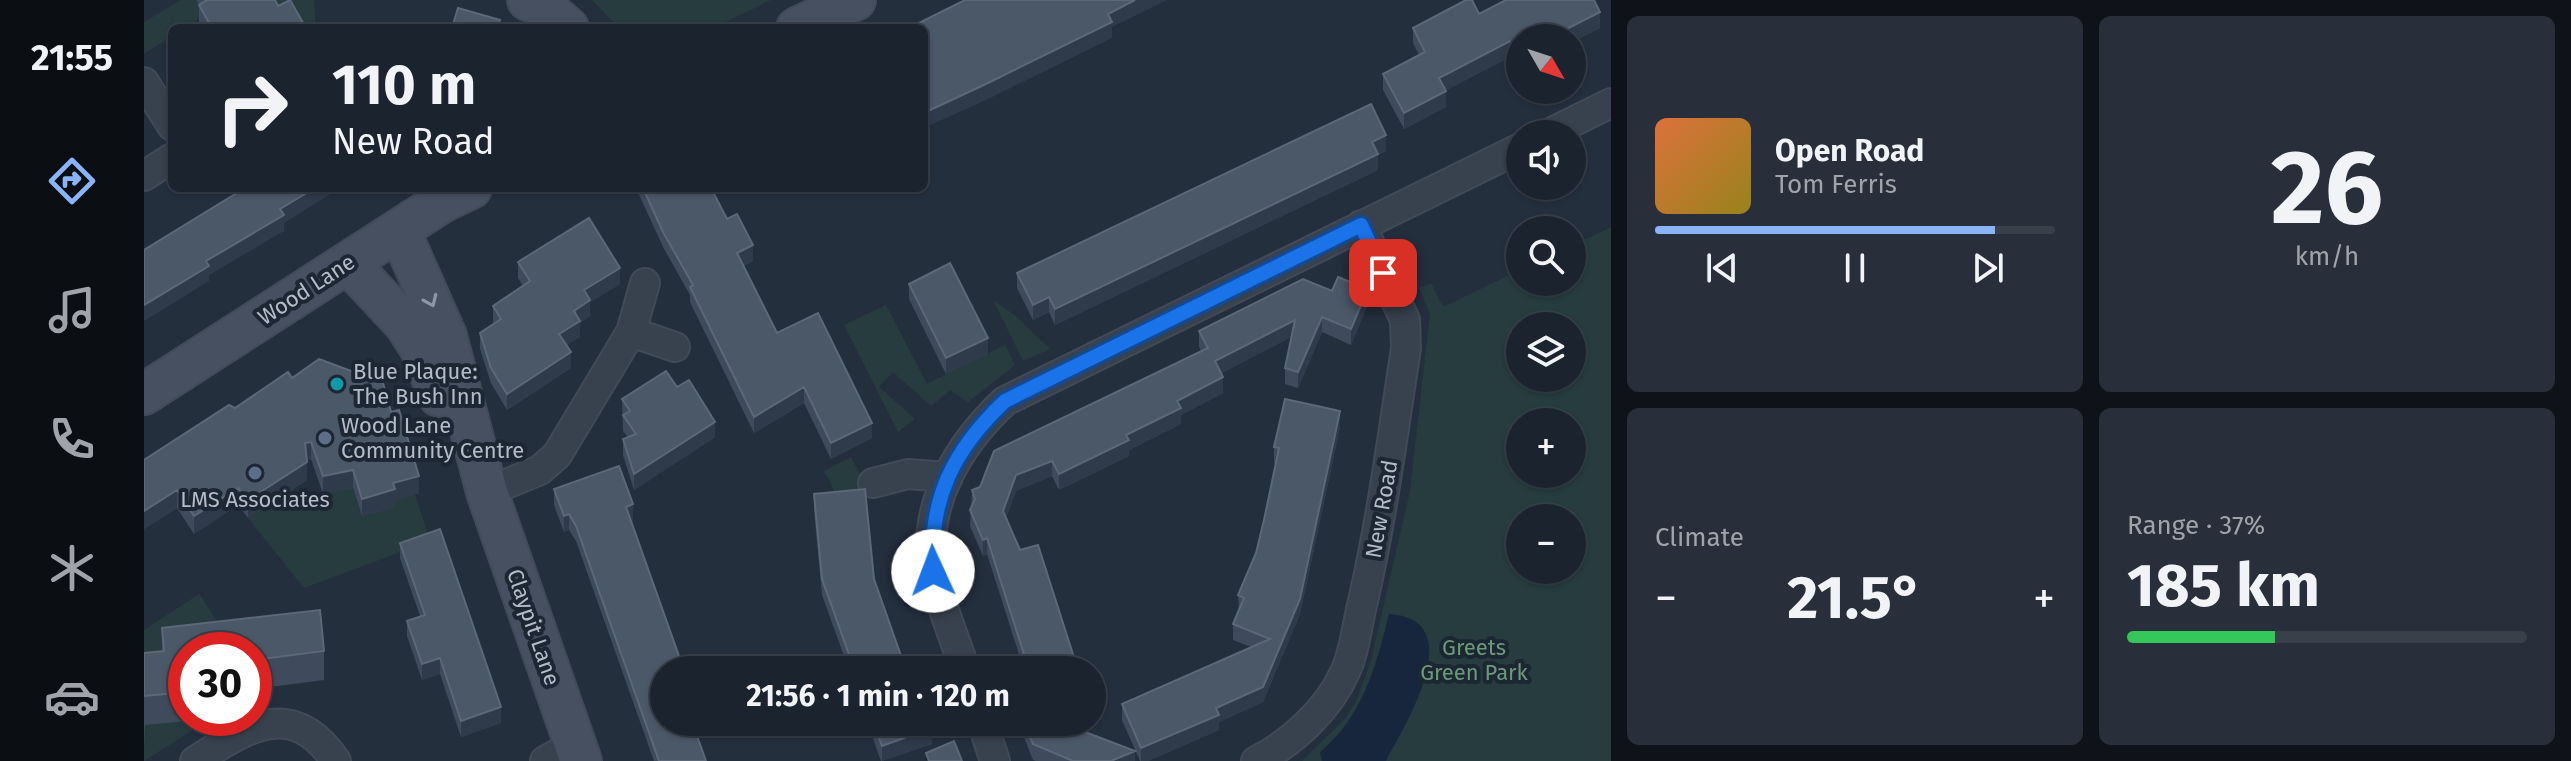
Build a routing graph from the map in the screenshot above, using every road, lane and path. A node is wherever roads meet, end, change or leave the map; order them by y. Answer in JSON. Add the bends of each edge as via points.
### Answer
{"nodes":[{"id":1,"x":528,"y":0,"type":"edge"},
{"id":2,"x":855,"y":0,"type":"edge"},
{"id":3,"x":563,"y":24,"type":"edge"},
{"id":4,"x":805,"y":24,"type":"edge"},
{"id":5,"x":144,"y":82,"type":"edge"},
{"id":6,"x":1611,"y":103,"type":"edge"},
{"id":7,"x":168,"y":120,"type":"edge"},
{"id":8,"x":1576,"y":120,"type":"edge"},
{"id":9,"x":1506,"y":155,"type":"edge"},
{"id":10,"x":168,"y":161,"type":"edge"},
{"id":11,"x":144,"y":176,"type":"edge"},
{"id":12,"x":464,"y":192,"type":"edge"},
{"id":13,"x":1361,"y":225,"type":"junction"},
{"id":14,"x":399,"y":230,"type":"junction"},
{"id":15,"x":348,"y":263,"type":"junction"},
{"id":16,"x":645,"y":283,"type":"dead end"},
{"id":17,"x":631,"y":332,"type":"junction"},
{"id":18,"x":675,"y":347,"type":"dead end"},
{"id":19,"x":144,"y":394,"type":"edge"},
{"id":20,"x":948,"y":477,"type":"junction"},
{"id":21,"x":873,"y":483,"type":"dead end"},
{"id":22,"x":487,"y":492,"type":"junction"},
{"id":23,"x":960,"y":656,"type":"edge"},
{"id":24,"x":987,"y":736,"type":"edge"},
{"id":25,"x":567,"y":755,"type":"edge"},
{"id":26,"x":195,"y":761,"type":"edge"},
{"id":27,"x":336,"y":761,"type":"edge"},
{"id":28,"x":995,"y":761,"type":"edge"},
{"id":29,"x":1256,"y":761,"type":"edge"}],
"edges":[{"from":1,"to":3,"type":"street"},
{"from":2,"to":4,"type":"street"},
{"from":5,"to":7,"type":"street"},
{"from":6,"to":8,"type":"street"},
{"from":9,"to":13,"type":"street"},
{"from":10,"to":11,"type":"street"},
{"from":12,"to":14,"type":"street","name":"Wood Lane"},
{"from":13,"to":20,"type":"street","via":[[1005,401],[977,427]]},
{"from":13,"to":29,"type":"street","name":"New Road","via":[[1405,320],[1406,348],[1380,528],[1346,671],[1307,724]]},
{"from":14,"to":15,"type":"street","name":"Wood Lane"},
{"from":14,"to":22,"type":"street","name":"Claypit Lane","one_way":true,"via":[[446,336]]},
{"from":15,"to":19,"type":"street","name":"Wood Lane"},
{"from":15,"to":22,"type":"street","name":"Claypit Lane","via":[[421,349],[448,422]]},
{"from":16,"to":17,"type":"street"},
{"from":17,"to":18,"type":"street"},
{"from":17,"to":22,"type":"street","via":[[557,455],[540,470]]},
{"from":20,"to":21,"type":"street","via":[[908,474]]},
{"from":20,"to":23,"type":"street","via":[[931,534],[933,571]]},
{"from":22,"to":25,"type":"street","name":"Claypit Lane"},
{"from":24,"to":28,"type":"street"},
{"from":26,"to":27,"type":"street","via":[[262,723],[300,727],[322,740]]}]}
